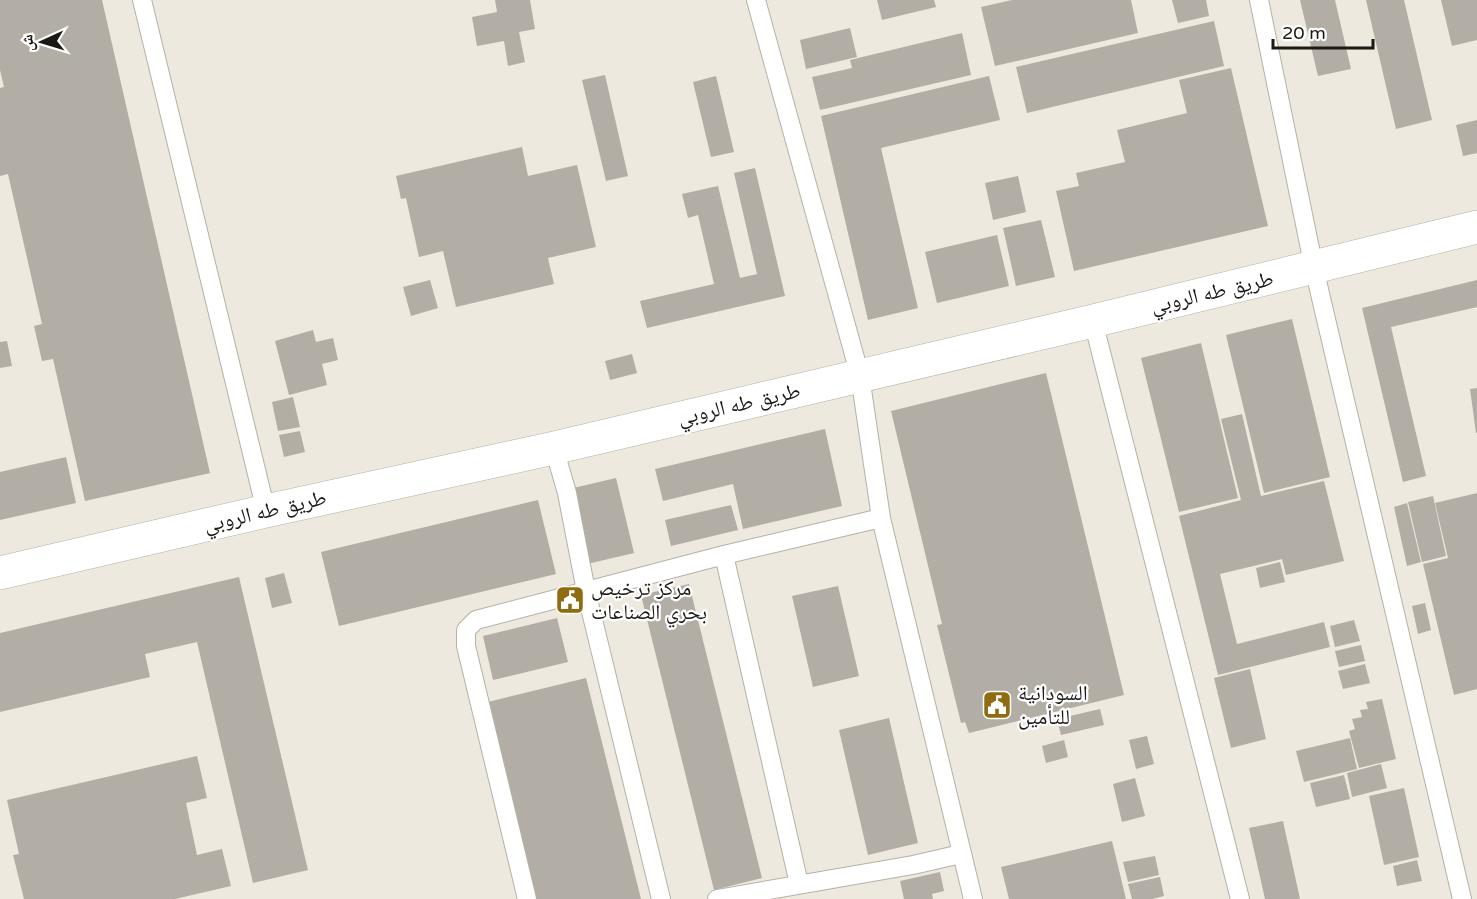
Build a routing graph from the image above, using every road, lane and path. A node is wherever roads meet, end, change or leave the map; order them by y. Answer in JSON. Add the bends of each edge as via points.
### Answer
{"nodes":[{"id":1,"x":142,"y":0,"type":"edge"},
{"id":2,"x":756,"y":0,"type":"edge"},
{"id":3,"x":1259,"y":0,"type":"edge"},
{"id":4,"x":1477,"y":227,"type":"edge"},
{"id":5,"x":1314,"y":268,"type":"junction"},
{"id":6,"x":1093,"y":321,"type":"junction"},
{"id":7,"x":860,"y":376,"type":"junction"},
{"id":8,"x":554,"y":448,"type":"junction"},
{"id":9,"x":266,"y":511,"type":"junction"},
{"id":10,"x":881,"y":518,"type":"junction"},
{"id":11,"x":724,"y":555,"type":"junction"},
{"id":12,"x":0,"y":573,"type":"edge"},
{"id":13,"x":586,"y":591,"type":"junction"},
{"id":14,"x":961,"y":854,"type":"junction"},
{"id":15,"x":799,"y":884,"type":"junction"},
{"id":16,"x":527,"y":899,"type":"edge"},
{"id":17,"x":661,"y":899,"type":"edge"},
{"id":18,"x":717,"y":899,"type":"edge"},
{"id":19,"x":973,"y":899,"type":"edge"},
{"id":20,"x":1240,"y":899,"type":"edge"},
{"id":21,"x":1462,"y":899,"type":"edge"}],
"edges":[{"from":1,"to":9,"type":"lane"},
{"from":2,"to":7,"type":"lane"},
{"from":3,"to":5,"type":"lane"},
{"from":4,"to":5,"type":"street","name":"طريق طه الروبي"},
{"from":5,"to":6,"type":"street","name":"طريق طه الروبي"},
{"from":5,"to":21,"type":"lane"},
{"from":6,"to":7,"type":"street","name":"طريق طه الروبي"},
{"from":6,"to":20,"type":"lane"},
{"from":7,"to":8,"type":"street","name":"طريق طه الروبي"},
{"from":7,"to":10,"type":"lane"},
{"from":8,"to":9,"type":"street","name":"طريق طه الروبي"},
{"from":8,"to":13,"type":"lane"},
{"from":9,"to":12,"type":"street","name":"طريق طه الروبي"},
{"from":10,"to":11,"type":"lane"},
{"from":10,"to":14,"type":"lane"},
{"from":11,"to":13,"type":"lane"},
{"from":11,"to":15,"type":"lane"},
{"from":13,"to":16,"type":"lane","via":[[476,620],[466,630],[466,646]]},
{"from":13,"to":17,"type":"lane"},
{"from":14,"to":15,"type":"lane","via":[[913,866]]},
{"from":14,"to":19,"type":"lane"},
{"from":15,"to":18,"type":"lane"}]}
